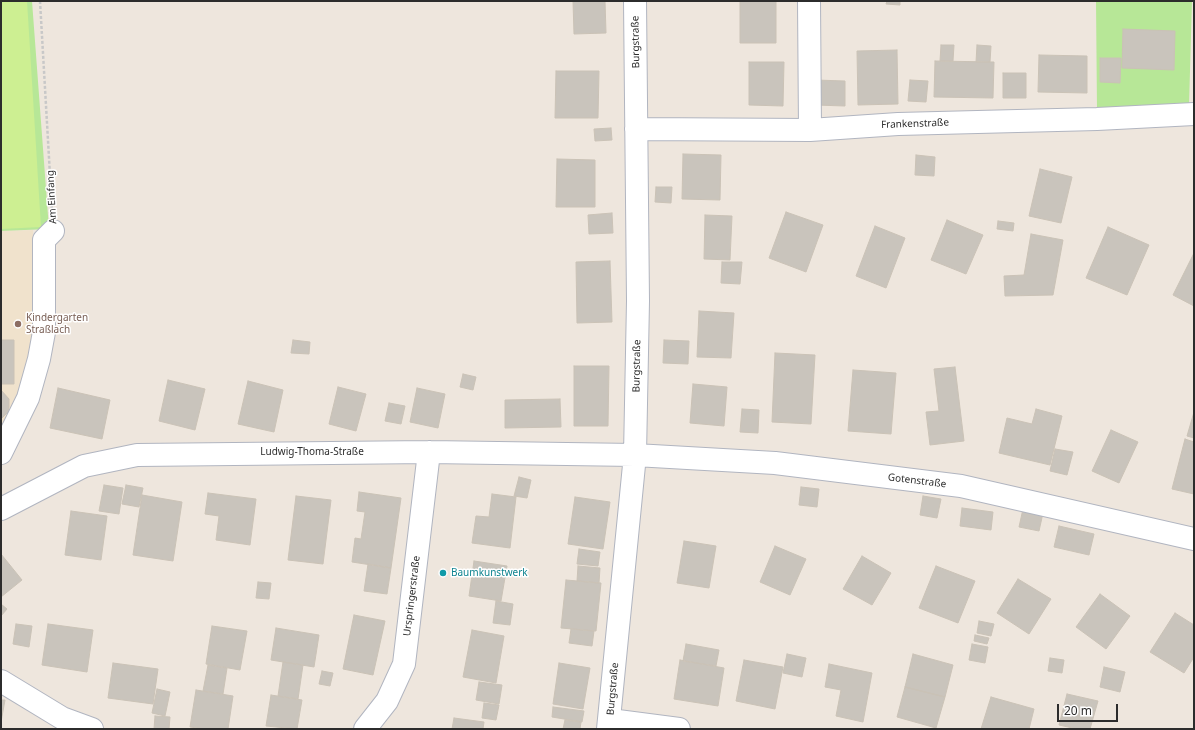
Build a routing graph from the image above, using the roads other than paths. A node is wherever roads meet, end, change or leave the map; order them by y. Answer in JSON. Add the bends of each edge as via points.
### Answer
{"nodes":[{"id":1,"x":635,"y":1,"type":"edge"},
{"id":2,"x":809,"y":1,"type":"edge"},
{"id":3,"x":1194,"y":114,"type":"edge"},
{"id":4,"x":636,"y":129,"type":"junction"},
{"id":5,"x":810,"y":130,"type":"junction"},
{"id":6,"x":53,"y":231,"type":"road end"},
{"id":7,"x":429,"y":452,"type":"junction"},
{"id":8,"x":1,"y":453,"type":"edge"},
{"id":9,"x":635,"y":455,"type":"junction"},
{"id":10,"x":1,"y":509,"type":"edge"},
{"id":11,"x":1194,"y":539,"type":"edge"},
{"id":12,"x":1,"y":681,"type":"edge"},
{"id":13,"x":609,"y":724,"type":"edge"},
{"id":14,"x":92,"y":729,"type":"edge"},
{"id":15,"x":365,"y":729,"type":"edge"},
{"id":16,"x":679,"y":729,"type":"edge"}],
"edges":[{"from":1,"to":4,"type":"street","name":"Burgstraße"},
{"from":2,"to":5,"type":"street"},
{"from":3,"to":5,"type":"street","name":"Frankenstraße","via":[[898,124]]},
{"from":4,"to":5,"type":"street","name":"Frankenstraße"},
{"from":4,"to":9,"type":"street","name":"Burgstraße","via":[[638,301]]},
{"from":6,"to":8,"type":"street","name":"Am Einfang","via":[[44,240],[44,332],[40,359],[28,398]]},
{"from":7,"to":9,"type":"street","name":"Ludwig-Thoma-Straße"},
{"from":7,"to":10,"type":"street","name":"Ludwig-Thoma-Straße","via":[[137,454],[84,466]]},
{"from":7,"to":15,"type":"street","name":"Urspringerstraße","via":[[404,664],[387,700]]},
{"from":9,"to":11,"type":"street","name":"Gotenstraße","via":[[776,463],[960,486]]},
{"from":9,"to":13,"type":"street","name":"Burgstraße"},
{"from":12,"to":14,"type":"street","via":[[62,718]]},
{"from":13,"to":16,"type":"street"}]}
